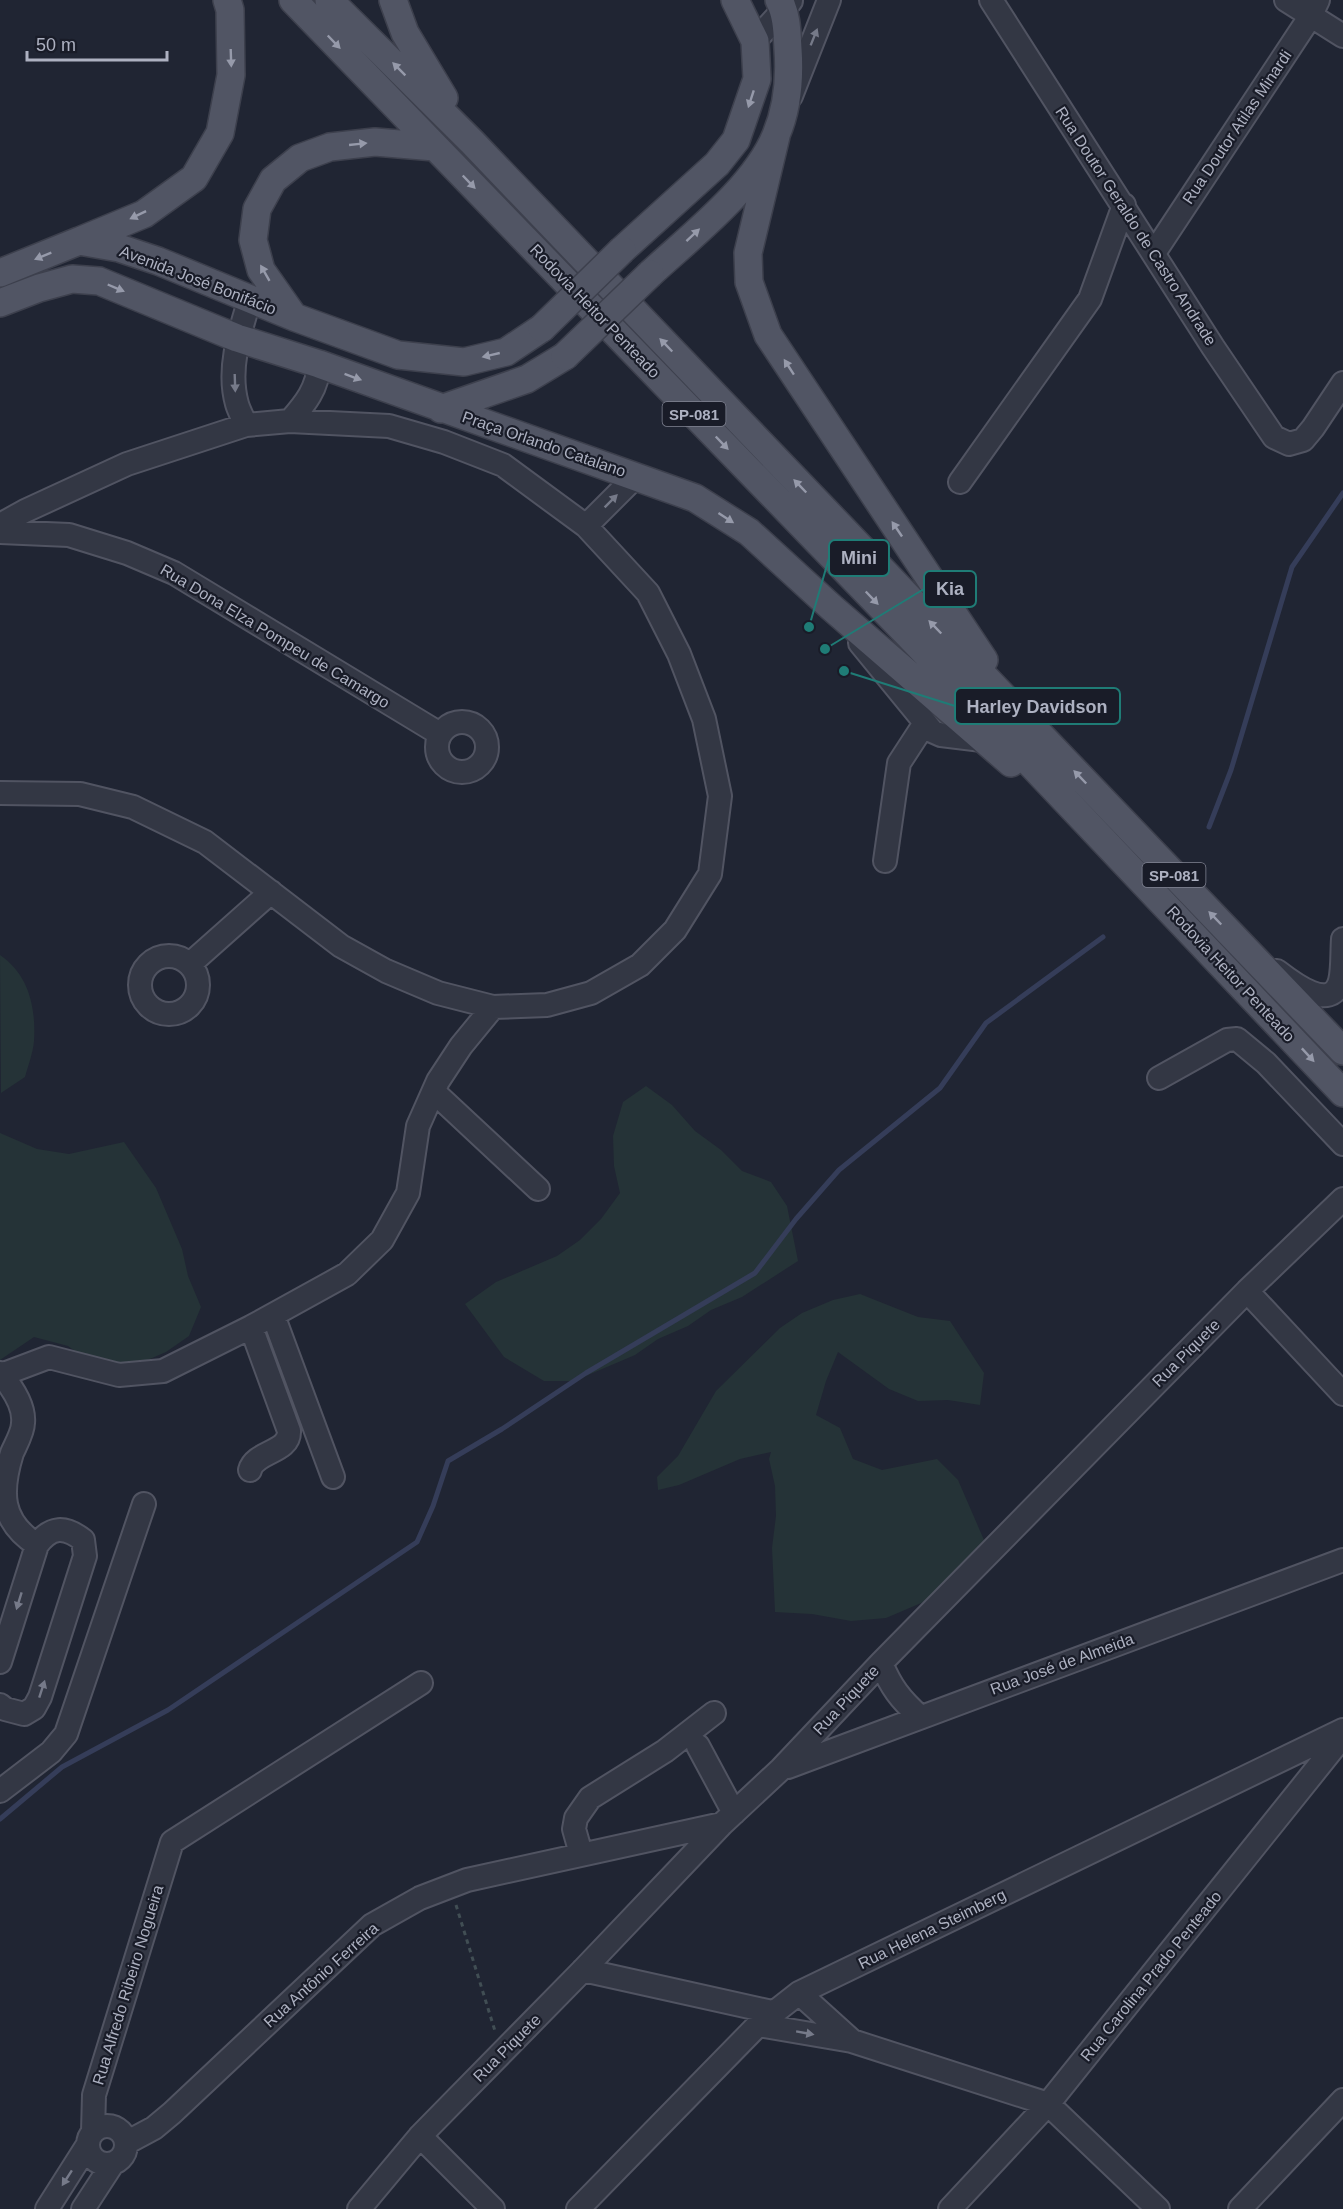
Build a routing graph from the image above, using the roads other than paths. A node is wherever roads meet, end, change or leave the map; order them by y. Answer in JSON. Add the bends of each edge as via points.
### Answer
{"nodes":[{"id":1,"x":227,"y":0,"type":"edge"},
{"id":2,"x":293,"y":0,"type":"edge"},
{"id":3,"x":329,"y":0,"type":"edge"},
{"id":4,"x":393,"y":0,"type":"edge"},
{"id":5,"x":735,"y":0,"type":"edge"},
{"id":6,"x":829,"y":0,"type":"edge"},
{"id":7,"x":991,"y":0,"type":"edge"},
{"id":8,"x":1286,"y":0,"type":"edge"},
{"id":9,"x":785,"y":3,"type":"edge"},
{"id":10,"x":1314,"y":8,"type":"edge"},
{"id":11,"x":1343,"y":36,"type":"edge"},
{"id":12,"x":755,"y":41,"type":"junction"},
{"id":13,"x":784,"y":111,"type":"junction"},
{"id":14,"x":776,"y":136,"type":"junction"},
{"id":15,"x":472,"y":142,"type":"junction"},
{"id":16,"x":435,"y":147,"type":"junction"},
{"id":17,"x":1124,"y":205,"type":"junction"},
{"id":18,"x":79,"y":241,"type":"junction"},
{"id":19,"x":1154,"y":253,"type":"junction"},
{"id":20,"x":0,"y":273,"type":"edge"},
{"id":21,"x":250,"y":299,"type":"junction"},
{"id":22,"x":0,"y":303,"type":"edge"},
{"id":23,"x":294,"y":317,"type":"junction"},
{"id":24,"x":237,"y":338,"type":"junction"},
{"id":25,"x":319,"y":364,"type":"junction"},
{"id":26,"x":1343,"y":383,"type":"edge"},
{"id":27,"x":441,"y":409,"type":"junction"},
{"id":28,"x":290,"y":421,"type":"junction"},
{"id":29,"x":246,"y":425,"type":"junction"},
{"id":30,"x":636,"y":476,"type":"junction"},
{"id":31,"x":960,"y":482,"type":"dead end"},
{"id":32,"x":0,"y":525,"type":"edge"},
{"id":33,"x":586,"y":526,"type":"junction"},
{"id":34,"x":0,"y":532,"type":"edge"},
{"id":35,"x":831,"y":607,"type":"junction"},
{"id":36,"x":1023,"y":718,"type":"junction"},
{"id":37,"x":925,"y":723,"type":"junction"},
{"id":38,"x":440,"y":734,"type":"dead end"},
{"id":39,"x":982,"y":740,"type":"junction"},
{"id":40,"x":0,"y":793,"type":"edge"},
{"id":41,"x":1094,"y":830,"type":"junction"},
{"id":42,"x":885,"y":861,"type":"dead end"},
{"id":43,"x":271,"y":892,"type":"junction"},
{"id":44,"x":1343,"y":939,"type":"edge"},
{"id":45,"x":1249,"y":953,"type":"junction"},
{"id":46,"x":190,"y":964,"type":"dead end"},
{"id":47,"x":1341,"y":986,"type":"edge"},
{"id":48,"x":493,"y":1007,"type":"junction"},
{"id":49,"x":1343,"y":1051,"type":"edge"},
{"id":50,"x":1159,"y":1078,"type":"dead end"},
{"id":51,"x":434,"y":1092,"type":"junction"},
{"id":52,"x":1343,"y":1093,"type":"edge"},
{"id":53,"x":1343,"y":1144,"type":"edge"},
{"id":54,"x":538,"y":1189,"type":"dead end"},
{"id":55,"x":1343,"y":1199,"type":"edge"},
{"id":56,"x":1247,"y":1291,"type":"junction"},
{"id":57,"x":273,"y":1315,"type":"junction"},
{"id":58,"x":251,"y":1327,"type":"junction"},
{"id":59,"x":0,"y":1374,"type":"edge"},
{"id":60,"x":1343,"y":1394,"type":"edge"},
{"id":61,"x":250,"y":1470,"type":"dead end"},
{"id":62,"x":333,"y":1477,"type":"dead end"},
{"id":63,"x":144,"y":1504,"type":"dead end"},
{"id":64,"x":37,"y":1545,"type":"junction"},
{"id":65,"x":1343,"y":1560,"type":"edge"},
{"id":66,"x":0,"y":1662,"type":"edge"},
{"id":67,"x":881,"y":1664,"type":"junction"},
{"id":68,"x":421,"y":1683,"type":"dead end"},
{"id":69,"x":0,"y":1705,"type":"edge"},
{"id":70,"x":714,"y":1713,"type":"dead end"},
{"id":71,"x":920,"y":1717,"type":"junction"},
{"id":72,"x":1343,"y":1730,"type":"edge"},
{"id":73,"x":1343,"y":1736,"type":"edge"},
{"id":74,"x":698,"y":1746,"type":"dead end"},
{"id":75,"x":781,"y":1769,"type":"junction"},
{"id":76,"x":0,"y":1791,"type":"edge"},
{"id":77,"x":728,"y":1818,"type":"junction"},
{"id":78,"x":581,"y":1854,"type":"junction"},
{"id":79,"x":583,"y":1970,"type":"junction"},
{"id":80,"x":799,"y":1993,"type":"junction"},
{"id":81,"x":765,"y":2019,"type":"junction"},
{"id":82,"x":852,"y":2041,"type":"junction"},
{"id":83,"x":1343,"y":2100,"type":"edge"},
{"id":84,"x":1048,"y":2104,"type":"junction"},
{"id":85,"x":420,"y":2136,"type":"junction"},
{"id":86,"x":90,"y":2139,"type":"junction"},
{"id":87,"x":126,"y":2143,"type":"junction"},
{"id":88,"x":112,"y":2163,"type":"junction"},
{"id":89,"x":47,"y":2209,"type":"edge"},
{"id":90,"x":83,"y":2209,"type":"edge"},
{"id":91,"x":359,"y":2209,"type":"edge"},
{"id":92,"x":493,"y":2209,"type":"edge"},
{"id":93,"x":578,"y":2209,"type":"edge"},
{"id":94,"x":950,"y":2209,"type":"edge"},
{"id":95,"x":1158,"y":2209,"type":"edge"},
{"id":96,"x":1240,"y":2209,"type":"edge"}],
"edges":[{"from":1,"to":18,"type":"main road","one_way":true,"via":[[231,75],[220,133],[194,178],[144,214]]},
{"from":2,"to":16,"type":"main road","name":"Rodovia Heitor Penteado","number":"SP-081","one_way":true},
{"from":15,"to":3,"type":"main road","name":"Rodovia Heitor Penteado","number":"SP-081","one_way":true},
{"from":4,"to":15,"type":"main road","via":[[425,70]]},
{"from":5,"to":12,"type":"main road"},
{"from":13,"to":6,"type":"street","one_way":true},
{"from":7,"to":17,"type":"street","name":"Rua Doutor Geraldo de Castro Andrade"},
{"from":8,"to":10,"type":"street"},
{"from":9,"to":12,"type":"street"},
{"from":9,"to":13,"type":"main road","via":[[789,65]]},
{"from":10,"to":11,"type":"street"},
{"from":10,"to":19,"type":"street","name":"Rua Doutor Atilas Minardi"},
{"from":12,"to":23,"type":"main road","name":"Avenida José Bonifácio","one_way":true,"bridge":true,"via":[[757,79],[736,140],[717,164],[542,328],[506,352],[464,362],[398,355]]},
{"from":13,"to":14,"type":"main road"},
{"from":27,"to":14,"type":"main road","one_way":true,"bridge":true,"via":[[527,379],[565,356],[717,213],[750,177]]},
{"from":36,"to":14,"type":"main road","one_way":true,"via":[[768,335],[749,282],[748,253]]},
{"from":36,"to":15,"type":"main road","name":"Rodovia Heitor Penteado","number":"SP-081","one_way":true},
{"from":23,"to":16,"type":"main road","one_way":true,"via":[[261,270],[253,240],[257,209],[273,180],[300,158],[330,147],[375,142]]},
{"from":16,"to":41,"type":"main road","name":"Rodovia Heitor Penteado","number":"SP-081","one_way":true},
{"from":17,"to":19,"type":"street","name":"Rua Doutor Geraldo de Castro Andrade"},
{"from":17,"to":31,"type":"street","via":[[1090,299]]},
{"from":18,"to":20,"type":"main road","one_way":true},
{"from":18,"to":21,"type":"main road","name":"Avenida José Bonifácio","via":[[119,248],[158,261]]},
{"from":19,"to":26,"type":"street","name":"Rua Doutor Geraldo de Castro Andrade","via":[[1274,437],[1289,444],[1303,440]]},
{"from":21,"to":23,"type":"main road","name":"Avenida José Bonifácio"},
{"from":21,"to":24,"type":"street"},
{"from":22,"to":24,"type":"main road","one_way":true,"via":[[72,279],[99,281]]},
{"from":24,"to":25,"type":"main road","name":"Praça Orlando Catalano"},
{"from":24,"to":29,"type":"street","one_way":true,"via":[[234,381],[237,404]]},
{"from":25,"to":27,"type":"main road","name":"Praça Orlando Catalano","one_way":true},
{"from":25,"to":28,"type":"street","via":[[317,384]]},
{"from":27,"to":30,"type":"main road","name":"Praça Orlando Catalano"},
{"from":28,"to":29,"type":"street","name":"Praça Orlando Catalano"},
{"from":28,"to":33,"type":"street","name":"Praça Orlando Catalano","via":[[389,426],[444,442],[503,465]]},
{"from":29,"to":32,"type":"street","name":"Praça Orlando Catalano","via":[[127,464]]},
{"from":33,"to":30,"type":"street","name":"Praça Orlando Catalano","one_way":true},
{"from":30,"to":35,"type":"main road","one_way":true,"via":[[695,498],[748,532]]},
{"from":33,"to":48,"type":"street","via":[[648,594],[679,654],[704,719],[720,796],[710,874],[675,930],[640,965],[591,993],[547,1005]]},
{"from":34,"to":38,"type":"street","name":"Rua Dona Elza Pompeu de Camargo","via":[[69,535],[174,573]]},
{"from":35,"to":37,"type":"street"},
{"from":35,"to":39,"type":"main road"},
{"from":45,"to":36,"type":"main road","name":"Rodovia Heitor Penteado","number":"SP-081","one_way":true},
{"from":37,"to":39,"type":"street","via":[[941,735]]},
{"from":37,"to":42,"type":"street","via":[[899,762]]},
{"from":39,"to":41,"type":"main road"},
{"from":40,"to":43,"type":"street","via":[[80,794],[133,807],[205,842]]},
{"from":41,"to":52,"type":"main road","name":"Rodovia Heitor Penteado","number":"SP-081","one_way":true},
{"from":43,"to":46,"type":"street"},
{"from":43,"to":48,"type":"street","via":[[341,946],[386,971],[438,993]]},
{"from":44,"to":47,"type":"street"},
{"from":45,"to":47,"type":"street","via":[[1315,995]]},
{"from":45,"to":49,"type":"main road","name":"Rodovia Heitor Penteado","number":"SP-081"},
{"from":48,"to":51,"type":"street","via":[[461,1046]]},
{"from":50,"to":53,"type":"street","via":[[1227,1040],[1238,1040],[1266,1063]]},
{"from":51,"to":54,"type":"street"},
{"from":51,"to":57,"type":"street","via":[[418,1126],[408,1193],[382,1240],[347,1274]]},
{"from":55,"to":56,"type":"street","name":"Rua Piquete"},
{"from":56,"to":60,"type":"street"},
{"from":56,"to":67,"type":"street","name":"Rua Piquete"},
{"from":57,"to":58,"type":"street"},
{"from":57,"to":62,"type":"street"},
{"from":58,"to":59,"type":"street","via":[[163,1371],[119,1375],[49,1357]]},
{"from":58,"to":61,"type":"street","via":[[289,1438],[255,1461]]},
{"from":59,"to":64,"type":"street","via":[[15,1394],[23,1424],[6,1469],[2,1496],[9,1519],[22,1536]]},
{"from":63,"to":76,"type":"street","via":[[66,1734],[51,1752]]},
{"from":64,"to":66,"type":"street","one_way":true},
{"from":69,"to":64,"type":"street","one_way":true,"via":[[24,1714],[34,1708],[85,1556],[83,1540],[72,1532],[50,1532]]},
{"from":65,"to":71,"type":"street","name":"Rua José de Almeida"},
{"from":67,"to":71,"type":"street","via":[[901,1700]]},
{"from":67,"to":75,"type":"street","name":"Rua Piquete"},
{"from":68,"to":86,"type":"street","name":"Rua Alfredo Ribeiro Nogueira","via":[[172,1842],[94,2095]]},
{"from":70,"to":78,"type":"street","via":[[665,1751],[590,1798],[576,1818],[574,1829]]},
{"from":71,"to":75,"type":"street","name":"Rua José de Almeida"},
{"from":72,"to":80,"type":"street","name":"Rua Helena Steimberg"},
{"from":73,"to":84,"type":"street","name":"Rua Carolina Prado Penteado"},
{"from":74,"to":77,"type":"street"},
{"from":75,"to":77,"type":"street","name":"Rua Piquete"},
{"from":77,"to":78,"type":"street","name":"Rua Antônio Ferreira"},
{"from":77,"to":79,"type":"street","name":"Rua Piquete"},
{"from":78,"to":87,"type":"street","name":"Rua Antônio Ferreira","via":[[466,1880],[420,1898],[372,1925],[172,2113]]},
{"from":79,"to":81,"type":"street"},
{"from":79,"to":85,"type":"street","name":"Rua Piquete"},
{"from":80,"to":81,"type":"street","name":"Rua Helena Steimberg"},
{"from":80,"to":82,"type":"street"},
{"from":81,"to":82,"type":"street","one_way":true},
{"from":81,"to":93,"type":"street","name":"Rua Helena Steimberg"},
{"from":82,"to":84,"type":"street"},
{"from":83,"to":96,"type":"street"},
{"from":84,"to":94,"type":"street","name":"Rua Carolina Prado Penteado"},
{"from":84,"to":95,"type":"street"},
{"from":85,"to":91,"type":"street","name":"Rua Piquete"},
{"from":85,"to":92,"type":"street"},
{"from":86,"to":87,"type":"street","via":[[101,2126],[109,2125],[118,2128]]},
{"from":86,"to":88,"type":"street","via":[[90,2155],[104,2164]]},
{"from":86,"to":89,"type":"street","one_way":true},
{"from":87,"to":88,"type":"street","via":[[125,2152]]},
{"from":88,"to":90,"type":"street"}]}
